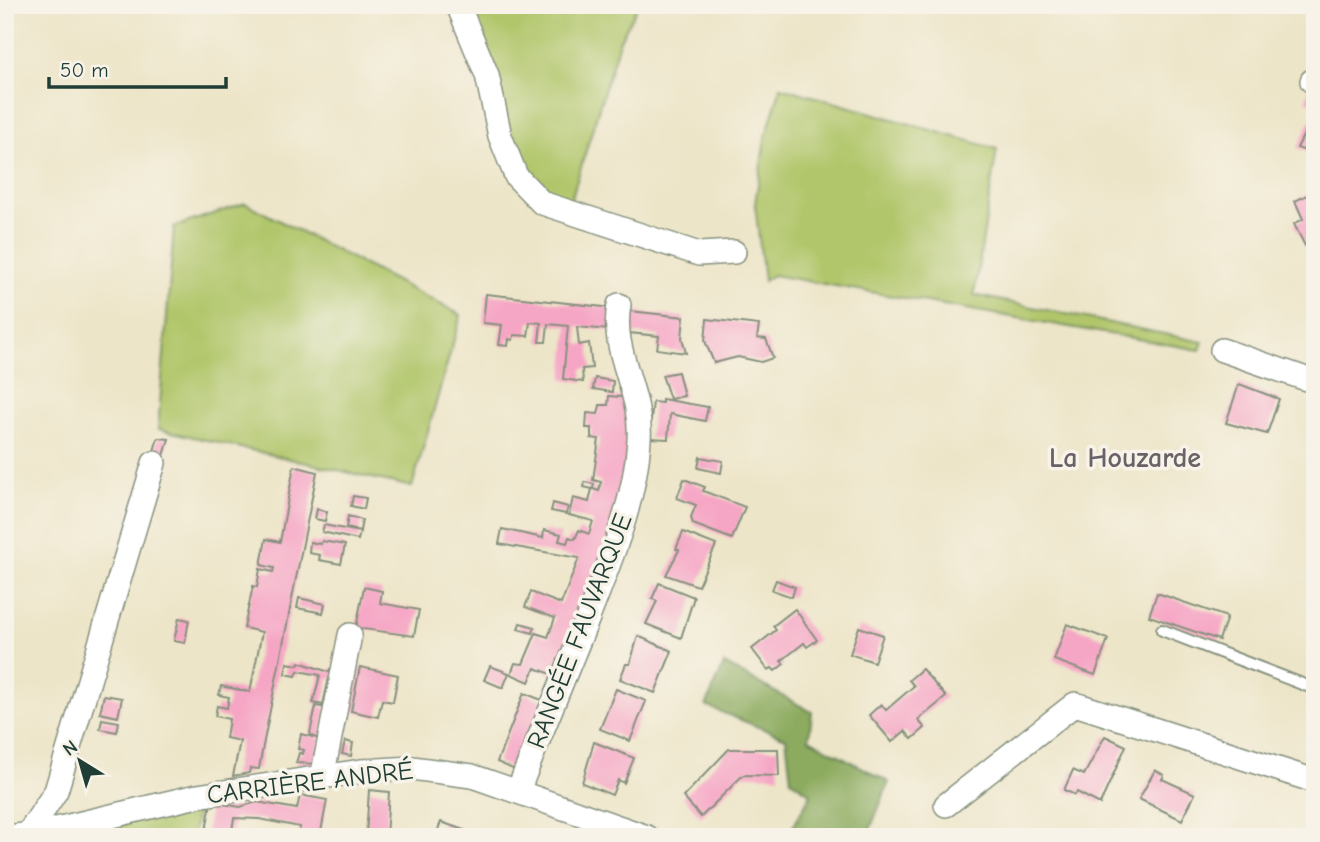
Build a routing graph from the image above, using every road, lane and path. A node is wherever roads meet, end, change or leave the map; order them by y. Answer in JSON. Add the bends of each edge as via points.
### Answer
{"nodes":[{"id":1,"x":458,"y":5,"type":"edge"},
{"id":2,"x":734,"y":252,"type":"dead end"},
{"id":3,"x":619,"y":305,"type":"dead end"},
{"id":4,"x":1222,"y":350,"type":"dead end"},
{"id":5,"x":1315,"y":382,"type":"edge"},
{"id":6,"x":154,"y":463,"type":"dead end"},
{"id":7,"x":1162,"y":630,"type":"dead end"},
{"id":8,"x":350,"y":635,"type":"dead end"},
{"id":9,"x":1315,"y":689,"type":"edge"},
{"id":10,"x":322,"y":778,"type":"junction"},
{"id":11,"x":1315,"y":781,"type":"edge"},
{"id":12,"x":518,"y":791,"type":"junction"},
{"id":13,"x":946,"y":805,"type":"dead end"},
{"id":14,"x":19,"y":835,"type":"edge"},
{"id":15,"x":647,"y":837,"type":"edge"}],
"edges":[{"from":1,"to":2,"type":"street","via":[[487,75],[499,136],[516,176],[542,203],[699,254]]},
{"from":3,"to":12,"type":"street","name":"RANGÉE FAUVARQUE","via":[[616,331],[638,407],[635,475],[622,531]]},
{"from":4,"to":5,"type":"street"},
{"from":6,"to":14,"type":"street","via":[[56,791]]},
{"from":7,"to":9,"type":"lane"},
{"from":8,"to":10,"type":"street"},
{"from":10,"to":12,"type":"street","name":"CARRIÈRE ANDRÉ","via":[[389,769],[433,769]]},
{"from":10,"to":14,"type":"street","name":"CARRIÈRE ANDRÉ","via":[[171,801]]},
{"from":11,"to":13,"type":"street","via":[[1075,704]]},
{"from":12,"to":15,"type":"street","name":"CARRIÈRE ANDRÉ"}]}
